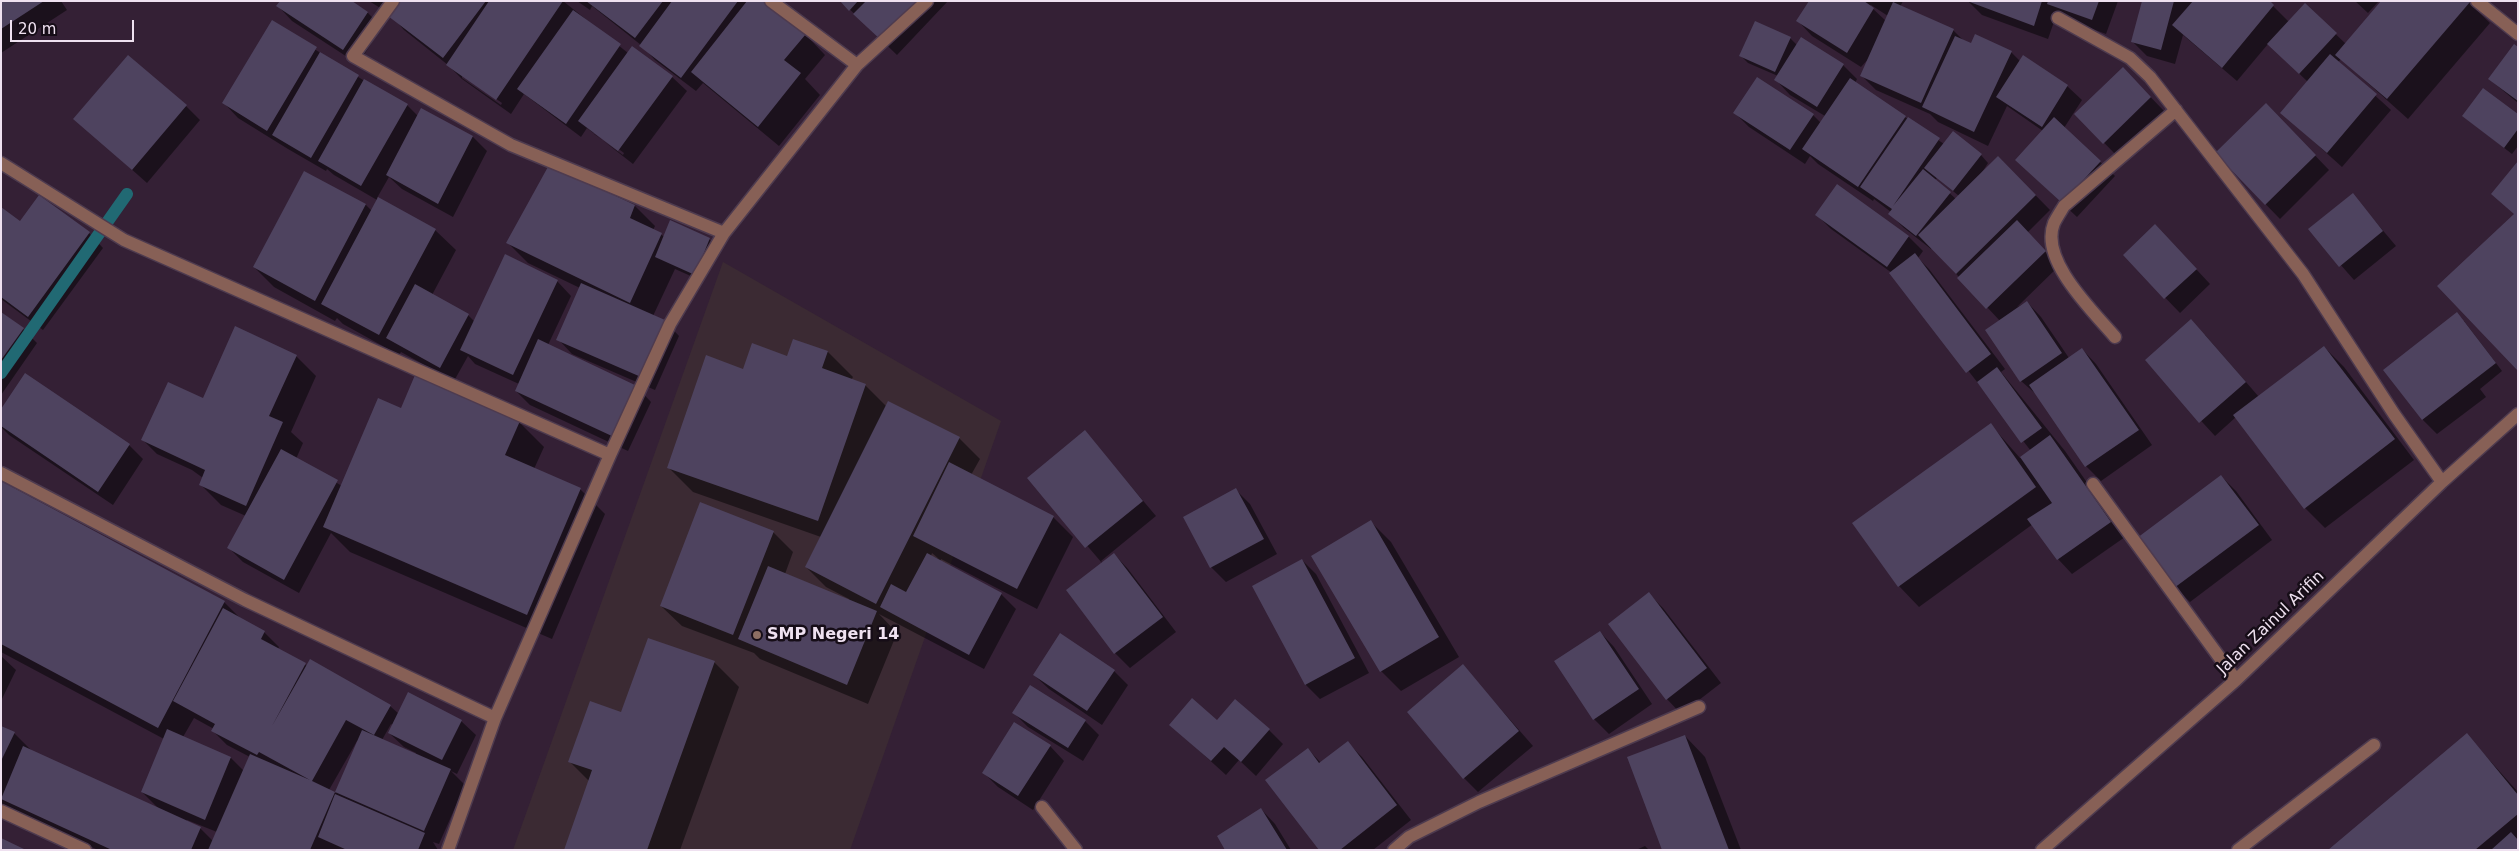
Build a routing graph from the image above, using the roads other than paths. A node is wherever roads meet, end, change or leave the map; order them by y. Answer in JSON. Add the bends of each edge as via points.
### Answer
{"nodes":[{"id":1,"x":393,"y":1,"type":"edge"},
{"id":2,"x":771,"y":1,"type":"edge"},
{"id":3,"x":927,"y":1,"type":"edge"},
{"id":4,"x":2477,"y":1,"type":"edge"},
{"id":5,"x":2058,"y":18,"type":"dead end"},
{"id":6,"x":2518,"y":34,"type":"edge"},
{"id":7,"x":857,"y":65,"type":"junction"},
{"id":8,"x":2176,"y":110,"type":"junction"},
{"id":9,"x":1,"y":163,"type":"edge"},
{"id":10,"x":724,"y":233,"type":"junction"},
{"id":11,"x":2115,"y":337,"type":"dead end"},
{"id":12,"x":2518,"y":414,"type":"edge"},
{"id":13,"x":610,"y":455,"type":"junction"},
{"id":14,"x":1,"y":473,"type":"edge"},
{"id":15,"x":2442,"y":482,"type":"junction"},
{"id":16,"x":2093,"y":484,"type":"dead end"},
{"id":17,"x":2236,"y":680,"type":"junction"},
{"id":18,"x":1699,"y":708,"type":"dead end"},
{"id":19,"x":495,"y":718,"type":"junction"},
{"id":20,"x":2374,"y":745,"type":"dead end"},
{"id":21,"x":1042,"y":808,"type":"dead end"},
{"id":22,"x":1,"y":811,"type":"edge"},
{"id":23,"x":85,"y":850,"type":"edge"},
{"id":24,"x":448,"y":850,"type":"edge"},
{"id":25,"x":1076,"y":850,"type":"edge"},
{"id":26,"x":1394,"y":850,"type":"edge"},
{"id":27,"x":2042,"y":850,"type":"edge"},
{"id":28,"x":2238,"y":850,"type":"edge"}],
"edges":[{"from":1,"to":10,"type":"street","via":[[354,56],[511,145]]},
{"from":2,"to":7,"type":"street"},
{"from":3,"to":7,"type":"street"},
{"from":4,"to":6,"type":"street"},
{"from":5,"to":8,"type":"street","via":[[2130,58],[2150,76]]},
{"from":7,"to":10,"type":"street"},
{"from":8,"to":11,"type":"street","via":[[2064,206],[2054,223],[2052,236],[2056,258],[2064,273]]},
{"from":8,"to":15,"type":"street","via":[[2303,274]]},
{"from":9,"to":13,"type":"street","via":[[124,240]]},
{"from":10,"to":13,"type":"street","via":[[670,324]]},
{"from":12,"to":15,"type":"street","name":"Jalan Zainul Arifin"},
{"from":13,"to":19,"type":"street"},
{"from":14,"to":19,"type":"street","via":[[245,600]]},
{"from":15,"to":17,"type":"street","name":"Jalan Zainul Arifin"},
{"from":16,"to":17,"type":"street"},
{"from":17,"to":27,"type":"street","name":"Jalan Zainul Arifin"},
{"from":18,"to":26,"type":"street","via":[[1479,802],[1409,837]]},
{"from":19,"to":24,"type":"street"},
{"from":20,"to":28,"type":"street"},
{"from":21,"to":25,"type":"street"},
{"from":22,"to":23,"type":"street"}]}
